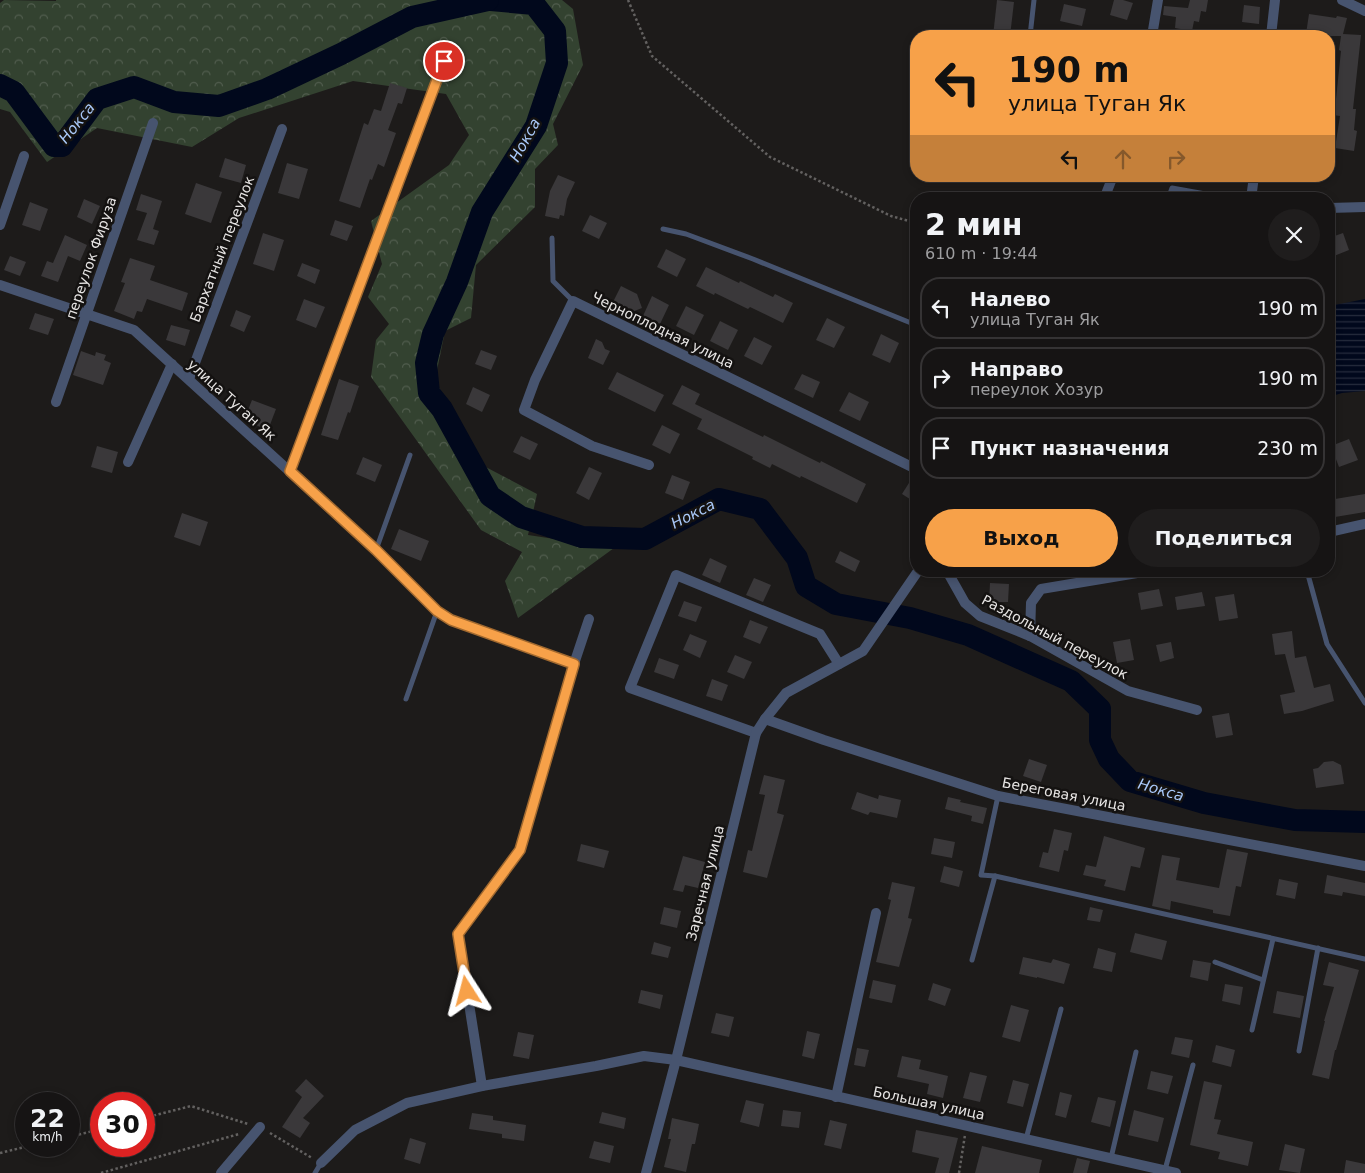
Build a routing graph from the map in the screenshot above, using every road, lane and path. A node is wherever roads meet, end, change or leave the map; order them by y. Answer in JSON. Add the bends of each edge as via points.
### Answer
{"nodes":[{"id":1,"x":628,"y":0,"type":"edge"},
{"id":2,"x":1034,"y":0,"type":"edge"},
{"id":3,"x":1158,"y":0,"type":"edge"},
{"id":4,"x":1275,"y":0,"type":"edge"},
{"id":5,"x":1342,"y":0,"type":"edge"},
{"id":6,"x":1365,"y":11,"type":"edge"},
{"id":7,"x":1031,"y":30,"type":"edge"},
{"id":8,"x":1153,"y":30,"type":"edge"},
{"id":9,"x":1271,"y":30,"type":"edge"},
{"id":10,"x":444,"y":61,"type":"dead end"},
{"id":11,"x":153,"y":123,"type":"dead end"},
{"id":12,"x":282,"y":129,"type":"dead end"},
{"id":13,"x":24,"y":156,"type":"dead end"},
{"id":14,"x":1171,"y":192,"type":"edge"},
{"id":15,"x":1194,"y":192,"type":"edge"},
{"id":16,"x":1365,"y":207,"type":"edge"},
{"id":17,"x":1335,"y":208,"type":"edge"},
{"id":18,"x":910,"y":221,"type":"edge"},
{"id":19,"x":0,"y":225,"type":"edge"},
{"id":20,"x":663,"y":229,"type":"dead end"},
{"id":21,"x":552,"y":238,"type":"dead end"},
{"id":22,"x":0,"y":285,"type":"edge"},
{"id":23,"x":573,"y":301,"type":"junction"},
{"id":24,"x":86,"y":314,"type":"junction"},
{"id":25,"x":910,"y":323,"type":"edge"},
{"id":26,"x":172,"y":364,"type":"junction"},
{"id":27,"x":189,"y":379,"type":"junction"},
{"id":28,"x":56,"y":402,"type":"dead end"},
{"id":29,"x":410,"y":455,"type":"dead end"},
{"id":30,"x":128,"y":462,"type":"dead end"},
{"id":31,"x":649,"y":464,"type":"dead end"},
{"id":32,"x":910,"y":466,"type":"edge"},
{"id":33,"x":290,"y":471,"type":"junction"},
{"id":34,"x":1365,"y":524,"type":"edge"},
{"id":35,"x":1335,"y":531,"type":"edge"},
{"id":36,"x":376,"y":550,"type":"junction"},
{"id":37,"x":914,"y":577,"type":"edge"},
{"id":38,"x":950,"y":577,"type":"edge"},
{"id":39,"x":1113,"y":577,"type":"edge"},
{"id":40,"x":1308,"y":577,"type":"edge"},
{"id":41,"x":437,"y":611,"type":"junction"},
{"id":42,"x":589,"y":619,"type":"dead end"},
{"id":43,"x":1030,"y":636,"type":"junction"},
{"id":44,"x":574,"y":664,"type":"junction"},
{"id":45,"x":839,"y":664,"type":"junction"},
{"id":46,"x":406,"y":698,"type":"dead end"},
{"id":47,"x":1365,"y":703,"type":"edge"},
{"id":48,"x":1197,"y":710,"type":"dead end"},
{"id":49,"x":765,"y":719,"type":"junction"},
{"id":50,"x":756,"y":733,"type":"junction"},
{"id":51,"x":998,"y":796,"type":"junction"},
{"id":52,"x":1365,"y":866,"type":"edge"},
{"id":53,"x":995,"y":876,"type":"junction"},
{"id":54,"x":876,"y":913,"type":"dead end"},
{"id":55,"x":1273,"y":939,"type":"junction"},
{"id":56,"x":1318,"y":948,"type":"junction"},
{"id":57,"x":1365,"y":958,"type":"edge"},
{"id":58,"x":972,"y":960,"type":"dead end"},
{"id":59,"x":1215,"y":962,"type":"dead end"},
{"id":60,"x":1263,"y":980,"type":"junction"},
{"id":61,"x":1061,"y":1009,"type":"dead end"},
{"id":62,"x":1252,"y":1030,"type":"dead end"},
{"id":63,"x":1299,"y":1051,"type":"dead end"},
{"id":64,"x":1136,"y":1052,"type":"dead end"},
{"id":65,"x":676,"y":1060,"type":"junction"},
{"id":66,"x":1193,"y":1065,"type":"dead end"},
{"id":67,"x":482,"y":1086,"type":"junction"},
{"id":68,"x":836,"y":1097,"type":"junction"},
{"id":69,"x":155,"y":1115,"type":"edge"},
{"id":70,"x":966,"y":1126,"type":"junction"},
{"id":71,"x":260,"y":1127,"type":"junction"},
{"id":72,"x":242,"y":1133,"type":"dead end"},
{"id":73,"x":1026,"y":1139,"type":"junction"},
{"id":74,"x":15,"y":1149,"type":"edge"},
{"id":75,"x":0,"y":1153,"type":"edge"},
{"id":76,"x":1111,"y":1158,"type":"junction"},
{"id":77,"x":321,"y":1163,"type":"junction"},
{"id":78,"x":1165,"y":1170,"type":"junction"},
{"id":79,"x":101,"y":1173,"type":"edge"},
{"id":80,"x":221,"y":1173,"type":"edge"},
{"id":81,"x":315,"y":1173,"type":"edge"},
{"id":82,"x":646,"y":1173,"type":"edge"},
{"id":83,"x":959,"y":1173,"type":"edge"},
{"id":84,"x":1176,"y":1173,"type":"edge"}],
"edges":[{"from":1,"to":18,"type":"path","via":[[652,56],[770,157],[891,216]]},
{"from":2,"to":7,"type":"lane"},
{"from":3,"to":8,"type":"street"},
{"from":4,"to":9,"type":"street"},
{"from":5,"to":6,"type":"street"},
{"from":10,"to":33,"type":"street"},
{"from":11,"to":24,"type":"street","name":"переулок Фируза"},
{"from":12,"to":27,"type":"street","name":"Бархатный переулок"},
{"from":13,"to":19,"type":"street"},
{"from":14,"to":15,"type":"lane","via":[[1172,188]]},
{"from":16,"to":17,"type":"street"},
{"from":20,"to":25,"type":"lane","via":[[686,234],[753,259]]},
{"from":21,"to":23,"type":"lane","via":[[553,281]]},
{"from":22,"to":24,"type":"street","name":"улица Туган Як"},
{"from":23,"to":31,"type":"street","name":"Черноплодная улица","via":[[524,410],[592,446]]},
{"from":23,"to":32,"type":"street","name":"Черноплодная улица"},
{"from":24,"to":26,"type":"street","name":"улица Туган Як","via":[[134,330]]},
{"from":24,"to":28,"type":"street","name":"переулок Фируза"},
{"from":26,"to":27,"type":"street","name":"улица Туган Як"},
{"from":26,"to":30,"type":"street"},
{"from":27,"to":33,"type":"street","name":"улица Туган Як"},
{"from":29,"to":36,"type":"lane"},
{"from":33,"to":36,"type":"street","name":"улица Туган Як"},
{"from":34,"to":35,"type":"street"},
{"from":36,"to":41,"type":"street","name":"улица Туган Як"},
{"from":37,"to":45,"type":"street","name":"Заречная улица","via":[[863,651]]},
{"from":38,"to":43,"type":"street","name":"Раздольный переулок","via":[[965,603],[980,616]]},
{"from":39,"to":43,"type":"street","via":[[1040,589],[1031,603]]},
{"from":40,"to":47,"type":"lane","via":[[1327,644]]},
{"from":41,"to":44,"type":"street","name":"улица Туган Як","via":[[451,620]]},
{"from":41,"to":46,"type":"lane"},
{"from":42,"to":44,"type":"street"},
{"from":43,"to":48,"type":"street","name":"Раздольный переулок","via":[[1128,691]]},
{"from":44,"to":67,"type":"street","via":[[520,850],[458,934]]},
{"from":45,"to":49,"type":"street","name":"Заречная улица","via":[[786,693]]},
{"from":45,"to":50,"type":"street","via":[[820,634],[676,575],[630,688]]},
{"from":49,"to":50,"type":"street","name":"Заречная улица"},
{"from":49,"to":51,"type":"street","name":"Береговая улица"},
{"from":50,"to":65,"type":"street","name":"Заречная улица"},
{"from":51,"to":52,"type":"street","name":"Береговая улица"},
{"from":51,"to":53,"type":"lane","via":[[981,875]]},
{"from":53,"to":55,"type":"lane"},
{"from":53,"to":58,"type":"lane"},
{"from":54,"to":68,"type":"street"},
{"from":55,"to":56,"type":"lane"},
{"from":55,"to":60,"type":"lane"},
{"from":56,"to":57,"type":"lane"},
{"from":56,"to":63,"type":"lane"},
{"from":59,"to":60,"type":"lane"},
{"from":60,"to":62,"type":"lane"},
{"from":61,"to":73,"type":"lane"},
{"from":64,"to":76,"type":"lane"},
{"from":65,"to":67,"type":"street","name":"Большая улица","via":[[644,1056]]},
{"from":65,"to":68,"type":"street","name":"Большая улица"},
{"from":65,"to":82,"type":"street","name":"Заречная улица"},
{"from":66,"to":78,"type":"lane"},
{"from":67,"to":77,"type":"street","name":"Большая улица","via":[[407,1103],[355,1130]]},
{"from":68,"to":70,"type":"street","name":"Большая улица"},
{"from":69,"to":71,"type":"path","via":[[191,1106]]},
{"from":70,"to":73,"type":"street","name":"Большая улица"},
{"from":70,"to":83,"type":"path"},
{"from":71,"to":77,"type":"path"},
{"from":71,"to":80,"type":"street"},
{"from":72,"to":79,"type":"path"},
{"from":73,"to":76,"type":"street","name":"Большая улица"},
{"from":74,"to":75,"type":"path"},
{"from":76,"to":78,"type":"street","name":"Большая улица"},
{"from":77,"to":81,"type":"lane"},
{"from":78,"to":84,"type":"street","name":"Большая улица"}]}
